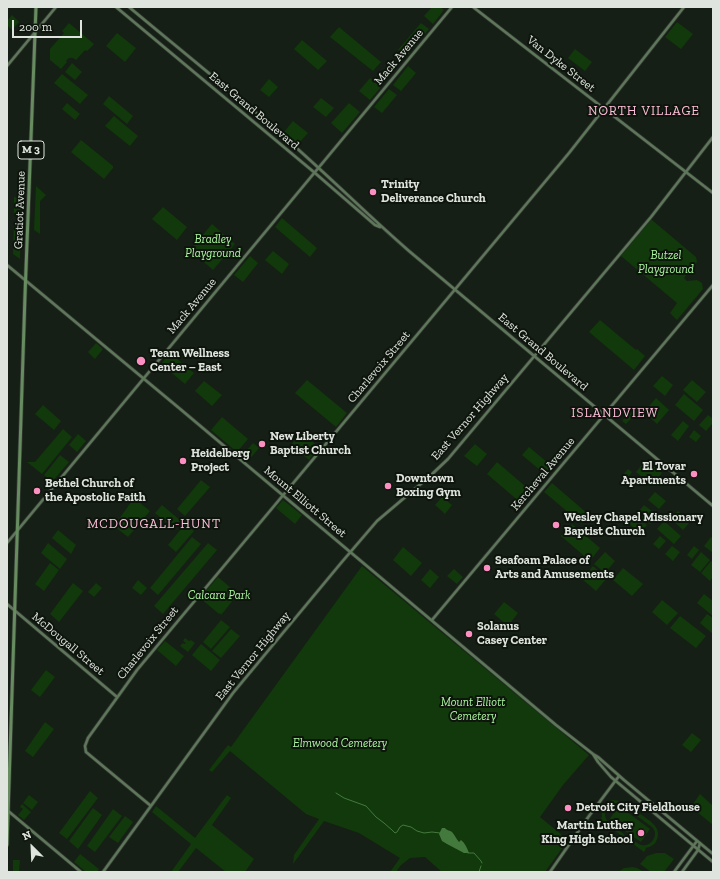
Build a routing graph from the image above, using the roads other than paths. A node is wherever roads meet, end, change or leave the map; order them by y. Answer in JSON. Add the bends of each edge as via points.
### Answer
{"nodes":[{"id":1,"x":36,"y":7,"type":"edge"},
{"id":2,"x":56,"y":7,"type":"edge"},
{"id":3,"x":116,"y":7,"type":"edge"},
{"id":4,"x":129,"y":7,"type":"edge"},
{"id":5,"x":452,"y":7,"type":"edge"},
{"id":6,"x":474,"y":7,"type":"edge"},
{"id":7,"x":684,"y":7,"type":"edge"},
{"id":8,"x":36,"y":31,"type":"junction"},
{"id":9,"x":7,"y":66,"type":"edge"},
{"id":10,"x":604,"y":109,"type":"junction"},
{"id":11,"x":278,"y":131,"type":"junction"},
{"id":12,"x":713,"y":137,"type":"edge"},
{"id":13,"x":274,"y":139,"type":"junction"},
{"id":14,"x":318,"y":168,"type":"junction"},
{"id":15,"x":686,"y":172,"type":"junction"},
{"id":16,"x":315,"y":173,"type":"junction"},
{"id":17,"x":713,"y":193,"type":"edge"},
{"id":18,"x":381,"y":227,"type":"junction"},
{"id":19,"x":7,"y":265,"type":"edge"},
{"id":20,"x":26,"y":280,"type":"junction"},
{"id":21,"x":713,"y":285,"type":"edge"},
{"id":22,"x":455,"y":290,"type":"junction"},
{"id":23,"x":534,"y":356,"type":"junction"},
{"id":24,"x":143,"y":378,"type":"junction"},
{"id":25,"x":604,"y":414,"type":"junction"},
{"id":26,"x":283,"y":495,"type":"junction"},
{"id":27,"x":713,"y":506,"type":"edge"},
{"id":28,"x":18,"y":530,"type":"junction"},
{"id":29,"x":7,"y":543,"type":"edge"},
{"id":30,"x":350,"y":552,"type":"junction"},
{"id":31,"x":7,"y":604,"type":"edge"},
{"id":32,"x":15,"y":611,"type":"junction"},
{"id":33,"x":432,"y":620,"type":"junction"},
{"id":34,"x":117,"y":697,"type":"junction"},
{"id":35,"x":592,"y":754,"type":"junction"},
{"id":36,"x":610,"y":768,"type":"junction"},
{"id":37,"x":606,"y":772,"type":"junction"},
{"id":38,"x":619,"y":776,"type":"junction"},
{"id":39,"x":624,"y":780,"type":"junction"},
{"id":40,"x":615,"y":781,"type":"junction"},
{"id":41,"x":620,"y":784,"type":"junction"},
{"id":42,"x":151,"y":806,"type":"junction"},
{"id":43,"x":8,"y":811,"type":"edge"},
{"id":44,"x":692,"y":836,"type":"junction"},
{"id":45,"x":688,"y":841,"type":"junction"},
{"id":46,"x":697,"y":841,"type":"junction"},
{"id":47,"x":700,"y":843,"type":"junction"},
{"id":48,"x":7,"y":845,"type":"edge"},
{"id":49,"x":693,"y":846,"type":"junction"},
{"id":50,"x":708,"y":849,"type":"junction"},
{"id":51,"x":698,"y":850,"type":"junction"},
{"id":52,"x":689,"y":852,"type":"junction"},
{"id":53,"x":703,"y":854,"type":"junction"},
{"id":54,"x":713,"y":854,"type":"edge"},
{"id":55,"x":694,"y":855,"type":"junction"},
{"id":56,"x":713,"y":862,"type":"edge"},
{"id":57,"x":81,"y":872,"type":"edge"},
{"id":58,"x":103,"y":872,"type":"edge"},
{"id":59,"x":550,"y":872,"type":"edge"},
{"id":60,"x":674,"y":872,"type":"edge"},
{"id":61,"x":682,"y":872,"type":"edge"}],
"edges":[{"from":1,"to":8,"type":"main road","name":"Gratiot Avenue","number":"M 3"},
{"from":2,"to":8,"type":"main road"},
{"from":3,"to":13,"type":"main road","name":"East Grand Boulevard"},
{"from":4,"to":11,"type":"main road","name":"East Grand Boulevard"},
{"from":5,"to":14,"type":"main road","name":"Mack Avenue"},
{"from":6,"to":10,"type":"main road","name":"Van Dyke Street"},
{"from":7,"to":10,"type":"main road","name":"Charlevoix Street"},
{"from":8,"to":9,"type":"main road"},
{"from":8,"to":20,"type":"main road","name":"Gratiot Avenue","number":"M 3"},
{"from":10,"to":15,"type":"main road","name":"Van Dyke Street"},
{"from":10,"to":22,"type":"main road","name":"Charlevoix Street"},
{"from":11,"to":13,"type":"main road","via":[[278,137]]},
{"from":11,"to":14,"type":"main road","name":"East Grand Boulevard"},
{"from":12,"to":15,"type":"main road","name":"East Vernor Highway"},
{"from":13,"to":16,"type":"main road","name":"East Grand Boulevard"},
{"from":14,"to":16,"type":"main road","name":"Mack Avenue"},
{"from":14,"to":18,"type":"main road","name":"East Grand Boulevard"},
{"from":15,"to":17,"type":"main road","name":"Van Dyke Street"},
{"from":15,"to":23,"type":"main road","name":"East Vernor Highway"},
{"from":16,"to":18,"type":"main road","name":"East Grand Boulevard","via":[[375,225]]},
{"from":16,"to":24,"type":"main road","name":"Mack Avenue"},
{"from":18,"to":22,"type":"main road","name":"East Grand Boulevard"},
{"from":19,"to":20,"type":"main road","name":"Mount Elliott Street"},
{"from":20,"to":24,"type":"main road","name":"Mount Elliott Street"},
{"from":20,"to":28,"type":"main road","name":"Gratiot Avenue","number":"M 3"},
{"from":21,"to":25,"type":"main road","name":"Kercheval Avenue"},
{"from":22,"to":23,"type":"main road","name":"East Grand Boulevard"},
{"from":22,"to":26,"type":"main road","name":"Charlevoix Street"},
{"from":23,"to":25,"type":"main road","name":"East Grand Boulevard"},
{"from":23,"to":30,"type":"main road","name":"East Vernor Highway","via":[[442,466],[377,521]]},
{"from":24,"to":26,"type":"main road","name":"Mount Elliott Street"},
{"from":24,"to":28,"type":"main road","name":"Mack Avenue"},
{"from":25,"to":27,"type":"main road","name":"East Grand Boulevard"},
{"from":25,"to":33,"type":"main road","name":"Kercheval Avenue"},
{"from":26,"to":30,"type":"main road","name":"Mount Elliott Street"},
{"from":26,"to":34,"type":"main road","name":"Charlevoix Street"},
{"from":28,"to":29,"type":"main road","name":"Mack Avenue"},
{"from":28,"to":32,"type":"main road","name":"Gratiot Avenue","number":"M 3"},
{"from":30,"to":33,"type":"main road","name":"Mount Elliott Street"},
{"from":30,"to":42,"type":"main road","name":"East Vernor Highway","via":[[233,693]]},
{"from":31,"to":32,"type":"main road","name":"McDougall Street"},
{"from":32,"to":34,"type":"main road","name":"McDougall Street"},
{"from":32,"to":43,"type":"main road","name":"Gratiot Avenue","number":"M 3"},
{"from":33,"to":35,"type":"main road","name":"Mount Elliott Street"},
{"from":34,"to":42,"type":"main road","name":"Charlevoix Street","via":[[84,746],[86,752]]},
{"from":35,"to":36,"type":"main road","name":"Mount Elliott Street"},
{"from":35,"to":37,"type":"main road","name":"Mount Elliott Street"},
{"from":36,"to":37,"type":"main road"},
{"from":36,"to":38,"type":"main road","name":"Mount Elliott Street"},
{"from":37,"to":40,"type":"main road","name":"Mount Elliott Street"},
{"from":38,"to":39,"type":"main road","name":"Mount Elliott Street"},
{"from":38,"to":40,"type":"main road"},
{"from":39,"to":41,"type":"main road"},
{"from":39,"to":44,"type":"main road","name":"Mount Elliott Street"},
{"from":40,"to":41,"type":"main road","name":"Mount Elliott Street"},
{"from":40,"to":59,"type":"main road"},
{"from":41,"to":45,"type":"main road","name":"Mount Elliott Street"},
{"from":42,"to":58,"type":"main road","name":"East Vernor Highway"},
{"from":43,"to":48,"type":"main road","name":"Gratiot Avenue","number":"M 3"},
{"from":43,"to":57,"type":"main road"},
{"from":44,"to":45,"type":"main road"},
{"from":44,"to":46,"type":"main road","name":"Mount Elliott Street"},
{"from":45,"to":49,"type":"main road","name":"Mount Elliott Street"},
{"from":46,"to":47,"type":"main road","name":"Mount Elliott Street"},
{"from":46,"to":49,"type":"main road"},
{"from":47,"to":50,"type":"main road","name":"Mount Elliott Street"},
{"from":47,"to":51,"type":"main road"},
{"from":49,"to":51,"type":"main road","name":"Mount Elliott Street"},
{"from":49,"to":52,"type":"main road"},
{"from":50,"to":53,"type":"main road","via":[[704,850]]},
{"from":50,"to":54,"type":"main road","name":"Mount Elliott Street"},
{"from":51,"to":53,"type":"main road","name":"Mount Elliott Street"},
{"from":51,"to":55,"type":"main road"},
{"from":52,"to":55,"type":"main road","via":[[693,852]]},
{"from":52,"to":60,"type":"main road"},
{"from":53,"to":56,"type":"main road","name":"Mount Elliott Street"},
{"from":55,"to":61,"type":"main road"}]}
